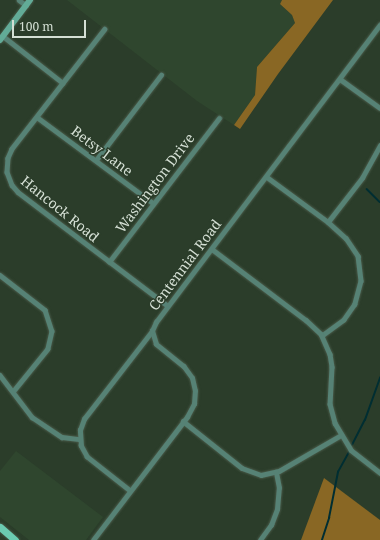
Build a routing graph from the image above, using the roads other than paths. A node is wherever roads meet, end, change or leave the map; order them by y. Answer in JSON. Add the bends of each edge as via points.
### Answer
{"nodes":[{"id":1,"x":19,"y":0,"type":"edge"},
{"id":2,"x":28,"y":3,"type":"edge"},
{"id":3,"x":380,"y":25,"type":"edge"},
{"id":4,"x":104,"y":29,"type":"dead end"},
{"id":5,"x":1,"y":38,"type":"edge"},
{"id":6,"x":161,"y":74,"type":"dead end"},
{"id":7,"x":340,"y":79,"type":"junction"},
{"id":8,"x":63,"y":83,"type":"junction"},
{"id":9,"x":380,"y":108,"type":"edge"},
{"id":10,"x":37,"y":117,"type":"junction"},
{"id":11,"x":219,"y":118,"type":"dead end"},
{"id":12,"x":380,"y":146,"type":"edge"},
{"id":13,"x":96,"y":160,"type":"junction"},
{"id":14,"x":267,"y":177,"type":"junction"},
{"id":15,"x":153,"y":204,"type":"junction"},
{"id":16,"x":328,"y":222,"type":"junction"},
{"id":17,"x":212,"y":249,"type":"junction"},
{"id":18,"x":109,"y":262,"type":"junction"},
{"id":19,"x":0,"y":275,"type":"edge"},
{"id":20,"x":168,"y":306,"type":"junction"},
{"id":21,"x":152,"y":331,"type":"junction"},
{"id":22,"x":322,"y":336,"type":"junction"},
{"id":23,"x":0,"y":375,"type":"edge"},
{"id":24,"x":14,"y":391,"type":"junction"},
{"id":25,"x":183,"y":421,"type":"junction"},
{"id":26,"x":341,"y":435,"type":"junction"},
{"id":27,"x":80,"y":439,"type":"junction"},
{"id":28,"x":276,"y":472,"type":"junction"},
{"id":29,"x":380,"y":472,"type":"edge"},
{"id":30,"x":130,"y":491,"type":"junction"},
{"id":31,"x":0,"y":527,"type":"edge"},
{"id":32,"x":15,"y":540,"type":"edge"},
{"id":33,"x":93,"y":540,"type":"edge"},
{"id":34,"x":260,"y":540,"type":"edge"}],
"edges":[{"from":1,"to":2,"type":"street"},
{"from":2,"to":5,"type":"street"},
{"from":3,"to":7,"type":"street","name":"Centennial Road"},
{"from":4,"to":8,"type":"street","name":"Hancock Road"},
{"from":5,"to":8,"type":"street"},
{"from":6,"to":13,"type":"street"},
{"from":7,"to":9,"type":"street"},
{"from":7,"to":14,"type":"street","name":"Centennial Road"},
{"from":8,"to":10,"type":"street","name":"Hancock Road"},
{"from":10,"to":13,"type":"street","name":"Betsy Lane"},
{"from":10,"to":18,"type":"street","name":"Hancock Road","via":[[9,155],[7,169],[12,185]]},
{"from":11,"to":15,"type":"street","name":"Washington Drive"},
{"from":12,"to":16,"type":"street","via":[[362,178]]},
{"from":13,"to":15,"type":"street","name":"Betsy Lane"},
{"from":14,"to":16,"type":"street"},
{"from":14,"to":17,"type":"street","name":"Centennial Road"},
{"from":15,"to":18,"type":"street","name":"Washington Drive"},
{"from":16,"to":22,"type":"street","via":[[346,238],[355,251],[360,263],[361,281],[358,300],[352,310],[344,320]]},
{"from":17,"to":20,"type":"street","name":"Centennial Road"},
{"from":17,"to":22,"type":"street","via":[[306,320]]},
{"from":18,"to":20,"type":"street","name":"Hancock Road"},
{"from":19,"to":24,"type":"street","via":[[45,310],[52,331],[48,349]]},
{"from":20,"to":21,"type":"street","name":"Centennial Road"},
{"from":21,"to":25,"type":"street","name":"Centennial Road","via":[[156,344],[184,367],[195,384],[194,404]]},
{"from":21,"to":27,"type":"street","via":[[84,419]]},
{"from":22,"to":26,"type":"street","via":[[328,347],[331,363],[330,404]]},
{"from":23,"to":24,"type":"street"},
{"from":24,"to":27,"type":"street","via":[[29,413],[51,431],[66,438]]},
{"from":25,"to":28,"type":"street","via":[[242,468],[261,475]]},
{"from":25,"to":30,"type":"street","name":"Centennial Road"},
{"from":26,"to":28,"type":"street"},
{"from":26,"to":29,"type":"street","via":[[352,450]]},
{"from":27,"to":30,"type":"street","via":[[87,457]]},
{"from":28,"to":34,"type":"street","via":[[279,488],[277,509],[271,525]]},
{"from":30,"to":33,"type":"street","name":"Centennial Road"},
{"from":31,"to":32,"type":"main road"}]}
